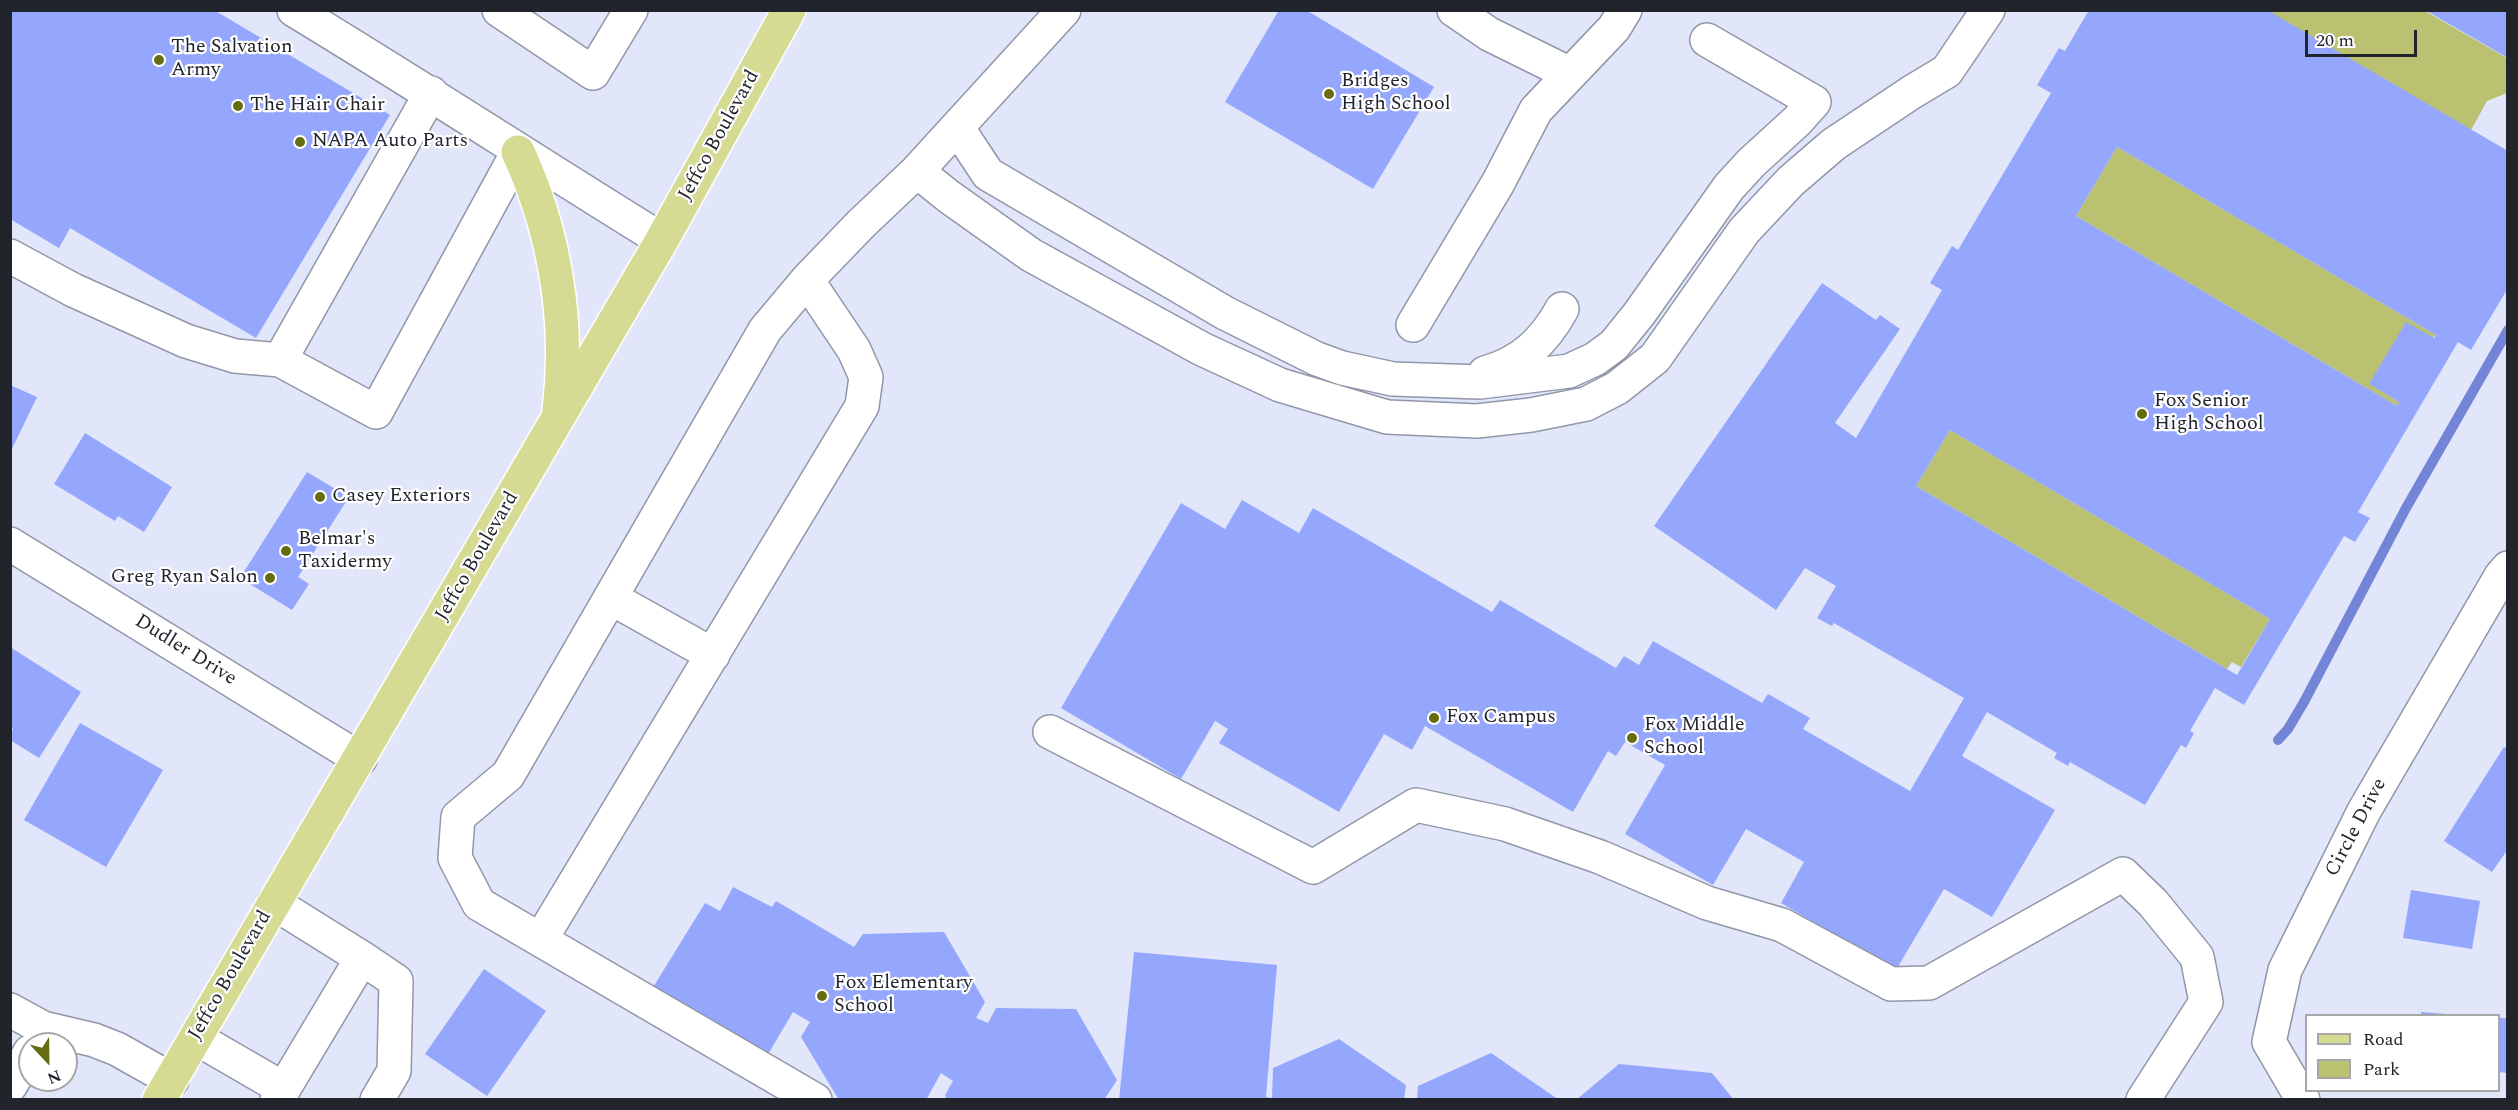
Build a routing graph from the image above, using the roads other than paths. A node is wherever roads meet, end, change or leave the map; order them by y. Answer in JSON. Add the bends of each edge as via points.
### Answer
{"nodes":[{"id":1,"x":294,"y":10,"type":"edge"},
{"id":2,"x":631,"y":10,"type":"edge"},
{"id":3,"x":789,"y":10,"type":"edge"},
{"id":4,"x":1064,"y":10,"type":"edge"},
{"id":5,"x":1454,"y":10,"type":"edge"},
{"id":6,"x":1625,"y":10,"type":"edge"},
{"id":7,"x":1988,"y":10,"type":"edge"},
{"id":8,"x":500,"y":11,"type":"edge"},
{"id":9,"x":1707,"y":40,"type":"dead end"},
{"id":10,"x":1570,"y":74,"type":"junction"},
{"id":11,"x":431,"y":93,"type":"junction"},
{"id":12,"x":957,"y":128,"type":"junction"},
{"id":13,"x":518,"y":152,"type":"junction"},
{"id":14,"x":917,"y":171,"type":"junction"},
{"id":15,"x":662,"y":240,"type":"junction"},
{"id":16,"x":10,"y":256,"type":"edge"},
{"id":17,"x":807,"y":280,"type":"junction"},
{"id":18,"x":1562,"y":309,"type":"dead end"},
{"id":19,"x":1413,"y":325,"type":"dead end"},
{"id":20,"x":280,"y":360,"type":"junction"},
{"id":21,"x":1454,"y":382,"type":"junction"},
{"id":22,"x":558,"y":419,"type":"junction"},
{"id":23,"x":10,"y":544,"type":"edge"},
{"id":24,"x":2508,"y":568,"type":"edge"},
{"id":25,"x":611,"y":598,"type":"junction"},
{"id":26,"x":713,"y":655,"type":"junction"},
{"id":27,"x":1050,"y":732,"type":"dead end"},
{"id":28,"x":360,"y":759,"type":"junction"},
{"id":29,"x":274,"y":903,"type":"junction"},
{"id":30,"x":540,"y":939,"type":"junction"},
{"id":31,"x":362,"y":958,"type":"junction"},
{"id":32,"x":10,"y":1010,"type":"edge"},
{"id":33,"x":28,"y":1032,"type":"edge"},
{"id":34,"x":196,"y":1038,"type":"junction"},
{"id":35,"x":78,"y":1040,"type":"edge"},
{"id":36,"x":18,"y":1072,"type":"edge"},
{"id":37,"x":10,"y":1086,"type":"edge"},
{"id":38,"x":166,"y":1090,"type":"edge"},
{"id":39,"x":281,"y":1094,"type":"edge"},
{"id":40,"x":377,"y":1100,"type":"edge"},
{"id":41,"x":815,"y":1100,"type":"edge"},
{"id":42,"x":2143,"y":1100,"type":"edge"},
{"id":43,"x":2303,"y":1100,"type":"edge"}],
"edges":[{"from":1,"to":11,"type":"street"},
{"from":2,"to":8,"type":"street","via":[[593,73]]},
{"from":3,"to":15,"type":"main road","name":"Jeffco Boulevard"},
{"from":4,"to":12,"type":"street"},
{"from":5,"to":10,"type":"street","via":[[1489,34]]},
{"from":6,"to":10,"type":"street","via":[[1614,28]]},
{"from":7,"to":14,"type":"street","via":[[1947,70],[1834,144],[1791,181],[1744,231],[1655,358],[1617,388],[1586,404],[1531,415],[1477,421],[1388,417],[1280,385],[1202,349],[1030,255]]},
{"from":9,"to":21,"type":"street","via":[[1814,102],[1729,188],[1640,315],[1614,345],[1595,359],[1569,370],[1507,380]]},
{"from":10,"to":19,"type":"street","via":[[1536,110],[1498,183]]},
{"from":11,"to":13,"type":"street"},
{"from":11,"to":20,"type":"street"},
{"from":12,"to":14,"type":"street"},
{"from":12,"to":21,"type":"street","via":[[988,174],[1225,313],[1342,368],[1393,379]]},
{"from":13,"to":15,"type":"street"},
{"from":13,"to":20,"type":"street","via":[[376,411]]},
{"from":13,"to":22,"type":"main road","via":[[541,207],[563,325]]},
{"from":14,"to":17,"type":"street"},
{"from":15,"to":22,"type":"main road","name":"Jeffco Boulevard"},
{"from":16,"to":20,"type":"street","via":[[73,290],[186,341],[235,356]]},
{"from":17,"to":25,"type":"street","via":[[765,330]]},
{"from":17,"to":26,"type":"street","via":[[854,350],[867,377],[862,406]]},
{"from":18,"to":21,"type":"street","via":[[1536,346],[1516,361]]},
{"from":22,"to":28,"type":"main road","name":"Jeffco Boulevard"},
{"from":23,"to":28,"type":"street","name":"Dudler Drive"},
{"from":24,"to":43,"type":"street","name":"Circle Drive","via":[[2364,811],[2285,969],[2269,1042]]},
{"from":25,"to":26,"type":"street"},
{"from":25,"to":30,"type":"street","via":[[508,775],[458,817],[455,858],[479,904]]},
{"from":26,"to":30,"type":"street"},
{"from":27,"to":42,"type":"street","via":[[1313,867],[1416,805],[1505,824],[1600,857],[1707,903],[1782,925],[1892,984],[1929,983],[2123,874],[2153,903],[2197,957],[2206,1002]]},
{"from":28,"to":29,"type":"main road","name":"Jeffco Boulevard"},
{"from":29,"to":31,"type":"street"},
{"from":29,"to":34,"type":"main road","name":"Jeffco Boulevard"},
{"from":30,"to":41,"type":"street"},
{"from":31,"to":39,"type":"street"},
{"from":31,"to":40,"type":"street","via":[[396,981],[394,1071]]},
{"from":32,"to":33,"type":"street"},
{"from":34,"to":38,"type":"main road","name":"Jeffco Boulevard"},
{"from":34,"to":39,"type":"street"},
{"from":35,"to":38,"type":"street","via":[[94,1040],[117,1048]]},
{"from":36,"to":37,"type":"street"}]}
